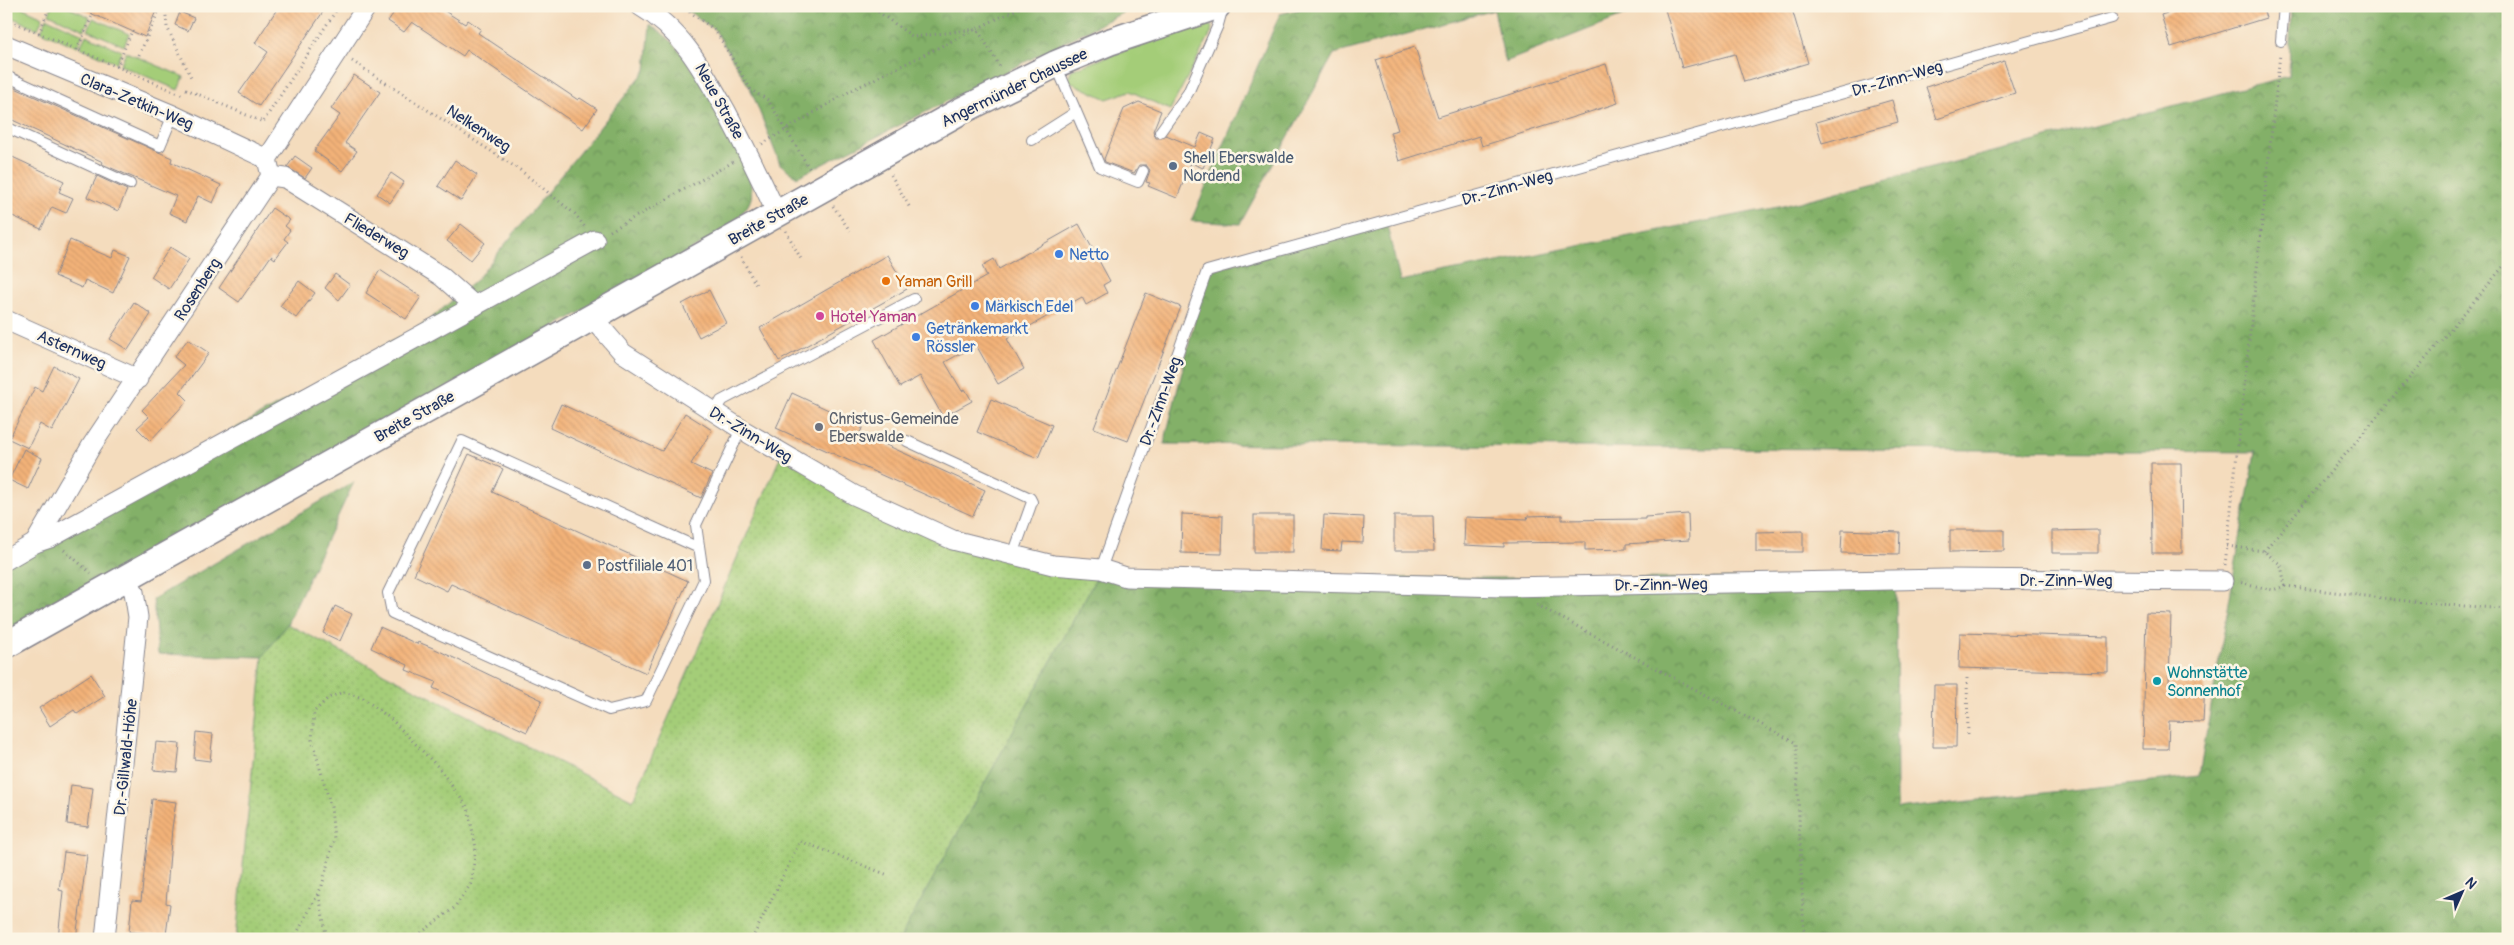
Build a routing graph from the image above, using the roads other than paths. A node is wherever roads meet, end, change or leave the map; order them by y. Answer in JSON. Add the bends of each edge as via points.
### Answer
{"nodes":[{"id":1,"x":367,"y":6,"type":"edge"},
{"id":2,"x":640,"y":6,"type":"edge"},
{"id":3,"x":1217,"y":6,"type":"edge"},
{"id":4,"x":1223,"y":6,"type":"edge"},
{"id":5,"x":2284,"y":6,"type":"edge"},
{"id":6,"x":2112,"y":18,"type":"dead end"},
{"id":7,"x":2281,"y":41,"type":"road end"},
{"id":8,"x":6,"y":45,"type":"edge"},
{"id":9,"x":1056,"y":64,"type":"junction"},
{"id":10,"x":6,"y":76,"type":"edge"},
{"id":11,"x":1076,"y":112,"type":"junction"},
{"id":12,"x":173,"y":115,"type":"junction"},
{"id":13,"x":6,"y":128,"type":"edge"},
{"id":14,"x":1160,"y":132,"type":"dead end"},
{"id":15,"x":1032,"y":140,"type":"dead end"},
{"id":16,"x":269,"y":168,"type":"junction"},
{"id":17,"x":1143,"y":172,"type":"dead end"},
{"id":18,"x":130,"y":184,"type":"dead end"},
{"id":19,"x":822,"y":189,"type":"joint"},
{"id":20,"x":781,"y":222,"type":"junction"},
{"id":21,"x":595,"y":240,"type":"road end"},
{"id":22,"x":914,"y":299,"type":"dead end"},
{"id":23,"x":475,"y":306,"type":"junction"},
{"id":24,"x":592,"y":317,"type":"junction"},
{"id":25,"x":6,"y":320,"type":"edge"},
{"id":26,"x":138,"y":379,"type":"junction"},
{"id":27,"x":714,"y":412,"type":"junction"},
{"id":28,"x":741,"y":429,"type":"junction"},
{"id":29,"x":907,"y":441,"type":"dead end"},
{"id":30,"x":43,"y":540,"type":"junction"},
{"id":31,"x":699,"y":548,"type":"junction"},
{"id":32,"x":1013,"y":555,"type":"junction"},
{"id":33,"x":6,"y":560,"type":"edge"},
{"id":34,"x":1101,"y":569,"type":"junction"},
{"id":35,"x":2223,"y":581,"type":"road end"},
{"id":36,"x":117,"y":582,"type":"junction"},
{"id":37,"x":6,"y":645,"type":"edge"},
{"id":38,"x":105,"y":939,"type":"edge"}],
"edges":[{"from":1,"to":16,"type":"street","name":"Rosenberg"},
{"from":2,"to":20,"type":"street","name":"Neue Straße","via":[[679,36],[698,59],[749,152]]},
{"from":3,"to":9,"type":"main road","name":"Angermünder Chaussee","via":[[1109,42]]},
{"from":4,"to":14,"type":"lane","via":[[1188,94]]},
{"from":5,"to":7,"type":"lane"},
{"from":6,"to":34,"type":"lane","name":"Dr.-Zinn-Weg","via":[[1207,271]]},
{"from":8,"to":12,"type":"street","name":"Clara-Zetkin-Weg"},
{"from":9,"to":11,"type":"lane"},
{"from":9,"to":19,"type":"main road","name":"Angermünder Chaussee","via":[[959,112]]},
{"from":10,"to":12,"type":"lane","via":[[160,146]]},
{"from":11,"to":15,"type":"lane"},
{"from":11,"to":17,"type":"lane","via":[[1100,167],[1138,182]]},
{"from":12,"to":16,"type":"street","name":"Clara-Zetkin-Weg"},
{"from":13,"to":18,"type":"lane"},
{"from":16,"to":23,"type":"street","name":"Fliederweg","via":[[441,276]]},
{"from":16,"to":26,"type":"street","name":"Rosenberg"},
{"from":19,"to":20,"type":"main road","name":"Breite Straße"},
{"from":20,"to":24,"type":"main road","name":"Breite Straße"},
{"from":21,"to":23,"type":"street"},
{"from":22,"to":27,"type":"lane","via":[[721,401]]},
{"from":23,"to":30,"type":"street"},
{"from":24,"to":27,"type":"street","name":"Dr.-Zinn-Weg","via":[[623,353]]},
{"from":24,"to":36,"type":"main road","name":"Breite Straße"},
{"from":25,"to":26,"type":"street","name":"Asternweg"},
{"from":26,"to":30,"type":"street","name":"Rosenberg","via":[[92,445]]},
{"from":27,"to":28,"type":"street","name":"Dr.-Zinn-Weg"},
{"from":28,"to":31,"type":"lane","via":[[696,525]]},
{"from":28,"to":32,"type":"street","name":"Dr.-Zinn-Weg","via":[[854,495],[954,540]]},
{"from":29,"to":32,"type":"lane","via":[[1030,498],[1032,502]]},
{"from":30,"to":33,"type":"street","name":"Rosenberg"},
{"from":31,"to":31,"type":"lane","via":[[704,580],[646,701],[609,710],[392,613],[388,593],[462,441]]},
{"from":32,"to":34,"type":"street","name":"Dr.-Zinn-Weg","via":[[1053,565]]},
{"from":34,"to":35,"type":"street","name":"Dr.-Zinn-Weg","via":[[1126,577],[1503,587],[1946,578]]},
{"from":36,"to":37,"type":"main road","name":"Breite Straße"},
{"from":36,"to":38,"type":"street","name":"Dr.-Gillwald-Höhe","via":[[134,592],[138,617]]}]}
